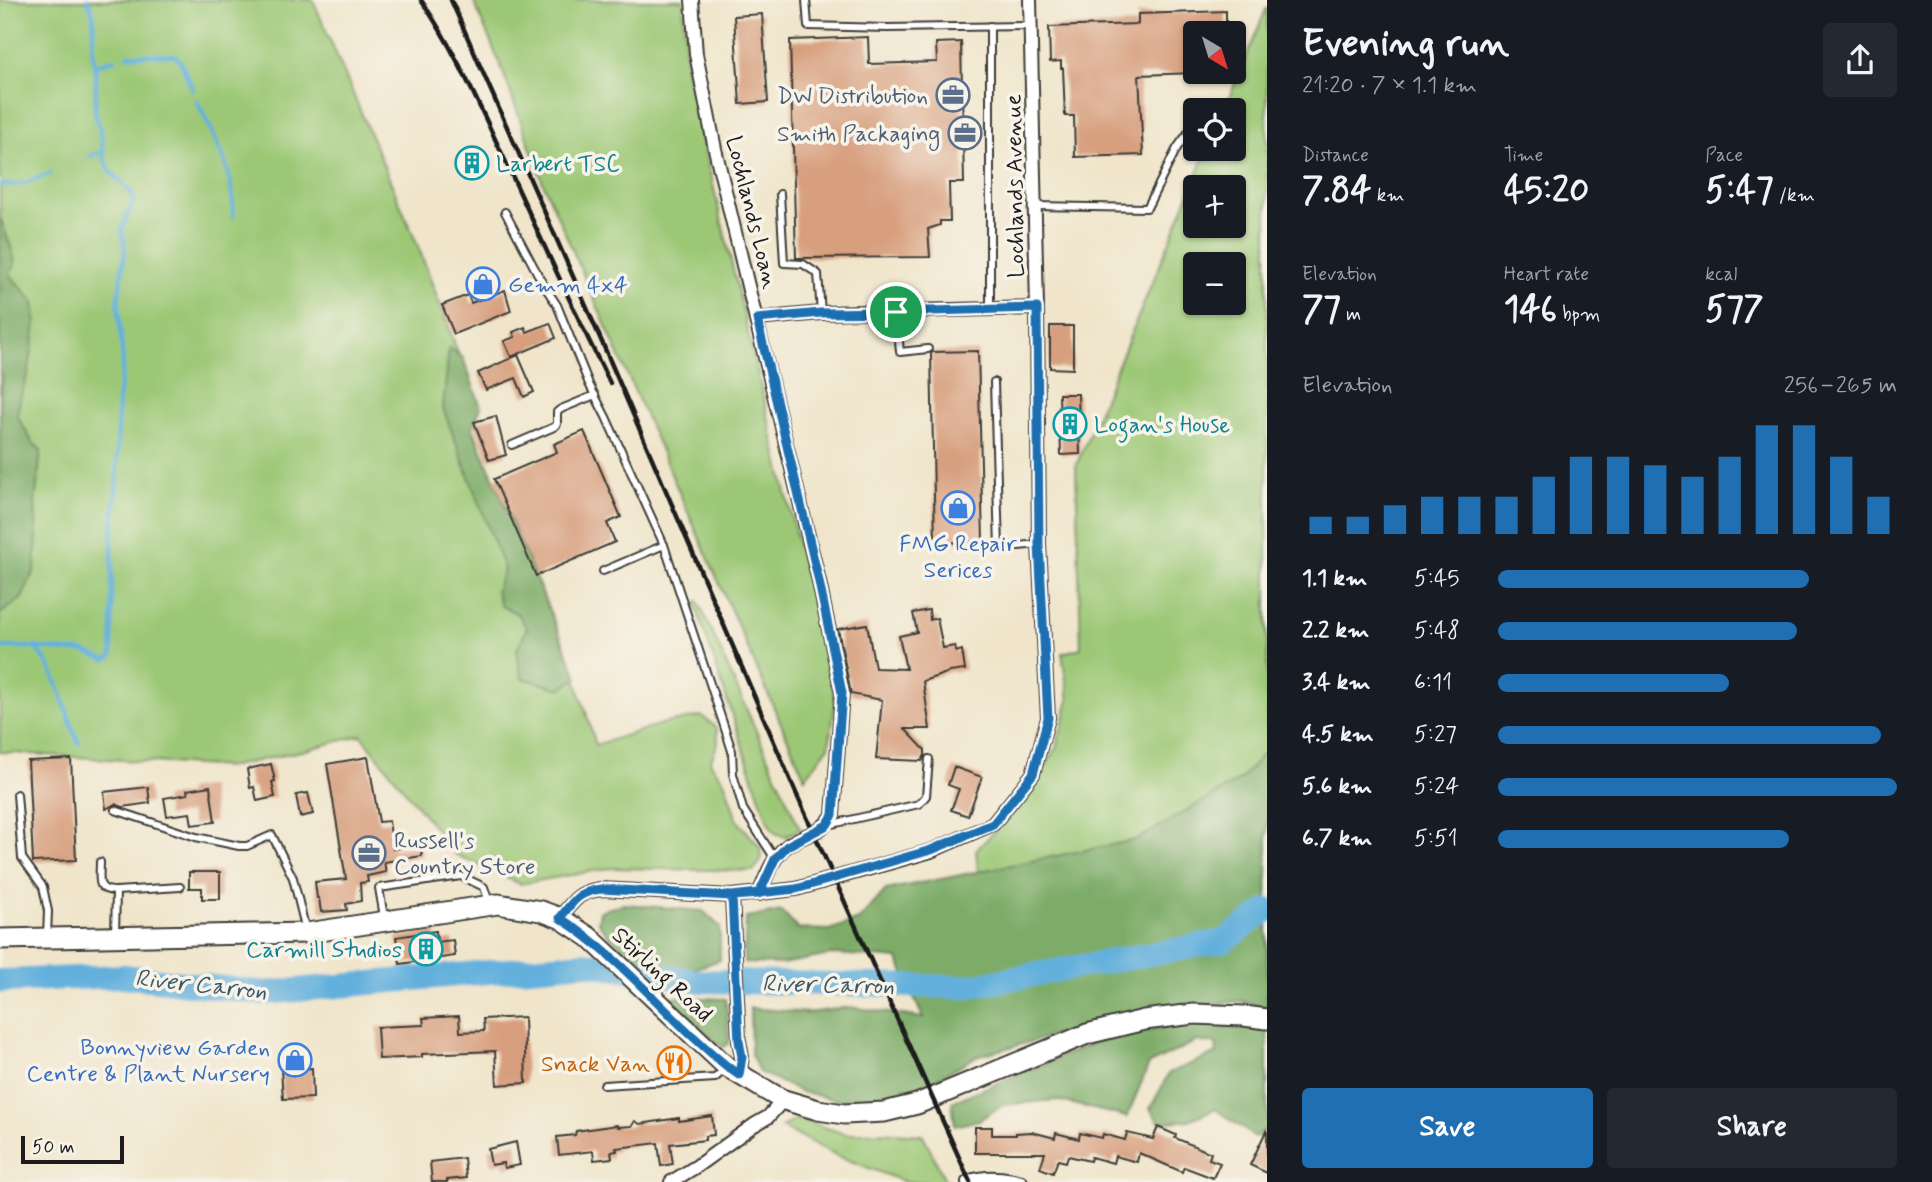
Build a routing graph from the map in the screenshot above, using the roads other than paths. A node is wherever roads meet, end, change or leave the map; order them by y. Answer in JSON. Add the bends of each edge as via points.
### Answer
{"nodes":[{"id":1,"x":692,"y":0,"type":"edge"},
{"id":2,"x":806,"y":0,"type":"edge"},
{"id":3,"x":1030,"y":0,"type":"edge"},
{"id":4,"x":990,"y":26,"type":"junction"},
{"id":5,"x":1031,"y":26,"type":"junction"},
{"id":6,"x":1183,"y":139,"type":"edge"},
{"id":7,"x":780,"y":194,"type":"dead end"},
{"id":8,"x":1035,"y":206,"type":"junction"},
{"id":9,"x":505,"y":212,"type":"dead end"},
{"id":10,"x":1037,"y":308,"type":"junction"},
{"id":11,"x":990,"y":309,"type":"junction"},
{"id":12,"x":896,"y":312,"type":"junction"},
{"id":13,"x":821,"y":313,"type":"junction"},
{"id":14,"x":757,"y":319,"type":"junction"},
{"id":15,"x":928,"y":349,"type":"dead end"},
{"id":16,"x":994,"y":382,"type":"dead end"},
{"id":17,"x":595,"y":395,"type":"junction"},
{"id":18,"x":512,"y":445,"type":"dead end"},
{"id":19,"x":1039,"y":544,"type":"junction"},
{"id":20,"x":663,"y":545,"type":"junction"},
{"id":21,"x":603,"y":570,"type":"dead end"},
{"id":22,"x":929,"y":759,"type":"dead end"},
{"id":23,"x":17,"y":794,"type":"dead end"},
{"id":24,"x":115,"y":810,"type":"dead end"},
{"id":25,"x":827,"y":825,"type":"junction"},
{"id":26,"x":775,"y":859,"type":"junction"},
{"id":27,"x":100,"y":862,"type":"dead end"},
{"id":28,"x":180,"y":887,"type":"dead end"},
{"id":29,"x":116,"y":891,"type":"junction"},
{"id":30,"x":759,"y":894,"type":"junction"},
{"id":31,"x":732,"y":896,"type":"junction"},
{"id":32,"x":491,"y":905,"type":"junction"},
{"id":33,"x":560,"y":918,"type":"junction"},
{"id":34,"x":385,"y":922,"type":"junction"},
{"id":35,"x":307,"y":933,"type":"junction"},
{"id":36,"x":115,"y":937,"type":"junction"},
{"id":37,"x":47,"y":938,"type":"junction"},
{"id":38,"x":4,"y":939,"type":"edge"},
{"id":39,"x":1267,"y":1020,"type":"edge"},
{"id":40,"x":733,"y":1071,"type":"junction"},
{"id":41,"x":604,"y":1085,"type":"dead end"},
{"id":42,"x":780,"y":1099,"type":"junction"},
{"id":43,"x":671,"y":1182,"type":"edge"},
{"id":44,"x":968,"y":1182,"type":"edge"},
{"id":45,"x":1021,"y":1182,"type":"edge"}],
"edges":[{"from":1,"to":14,"type":"street","name":"Lochlands Loan","via":[[696,54],[715,149]]},
{"from":2,"to":4,"type":"lane","via":[[808,26]]},
{"from":3,"to":5,"type":"street","name":"Lochlands Avenue"},
{"from":4,"to":5,"type":"lane"},
{"from":4,"to":11,"type":"lane"},
{"from":5,"to":8,"type":"street","name":"Lochlands Avenue"},
{"from":6,"to":8,"type":"lane","via":[[1147,208]]},
{"from":7,"to":13,"type":"lane","via":[[784,263],[803,264],[818,274]]},
{"from":8,"to":10,"type":"street","name":"Lochlands Avenue"},
{"from":9,"to":17,"type":"lane","via":[[557,305]]},
{"from":10,"to":11,"type":"street"},
{"from":10,"to":19,"type":"street","name":"Lochlands Avenue"},
{"from":11,"to":12,"type":"street"},
{"from":12,"to":13,"type":"street"},
{"from":12,"to":15,"type":"lane","via":[[900,352]]},
{"from":13,"to":14,"type":"street"},
{"from":14,"to":25,"type":"street","name":"Lochlands Loan","via":[[842,693],[833,815]]},
{"from":16,"to":19,"type":"lane","via":[[999,548]]},
{"from":17,"to":18,"type":"lane","via":[[557,412],[554,427]]},
{"from":17,"to":20,"type":"lane"},
{"from":19,"to":30,"type":"street","name":"Lochlands Avenue","via":[[1048,718],[1033,774],[993,824],[931,850],[796,889]]},
{"from":20,"to":21,"type":"lane"},
{"from":20,"to":26,"type":"lane","via":[[732,751],[743,809]]},
{"from":22,"to":25,"type":"lane","via":[[926,796],[919,804]]},
{"from":23,"to":37,"type":"lane","via":[[22,858],[43,887]]},
{"from":24,"to":35,"type":"lane","via":[[195,837],[239,846],[272,835],[293,878]]},
{"from":25,"to":26,"type":"street","via":[[787,846]]},
{"from":26,"to":30,"type":"street"},
{"from":27,"to":29,"type":"lane","via":[[102,888]]},
{"from":28,"to":29,"type":"lane"},
{"from":29,"to":36,"type":"lane"},
{"from":30,"to":31,"type":"street"},
{"from":31,"to":33,"type":"street","via":[[601,889],[577,896]]},
{"from":31,"to":40,"type":"street","via":[[742,1057]]},
{"from":32,"to":33,"type":"main road","name":"Stirling Road"},
{"from":32,"to":34,"type":"main road","name":"Stirling Road"},
{"from":32,"to":34,"type":"lane","via":[[484,887],[461,876],[379,888]]},
{"from":33,"to":40,"type":"main road","name":"Stirling Road","via":[[589,937]]},
{"from":34,"to":35,"type":"main road","name":"Stirling Road"},
{"from":35,"to":36,"type":"main road","name":"Stirling Road"},
{"from":36,"to":37,"type":"main road","name":"Stirling Road"},
{"from":37,"to":38,"type":"main road","name":"Stirling Road"},
{"from":39,"to":42,"type":"main road","name":"Stirling Road","via":[[1194,1014],[1144,1020],[1087,1034],[917,1104],[884,1112],[844,1114]]},
{"from":40,"to":41,"type":"lane","via":[[715,1078]]},
{"from":40,"to":42,"type":"main road","name":"Stirling Road"},
{"from":42,"to":43,"type":"street","via":[[768,1117]]},
{"from":44,"to":45,"type":"street","via":[[992,1178]]}]}
